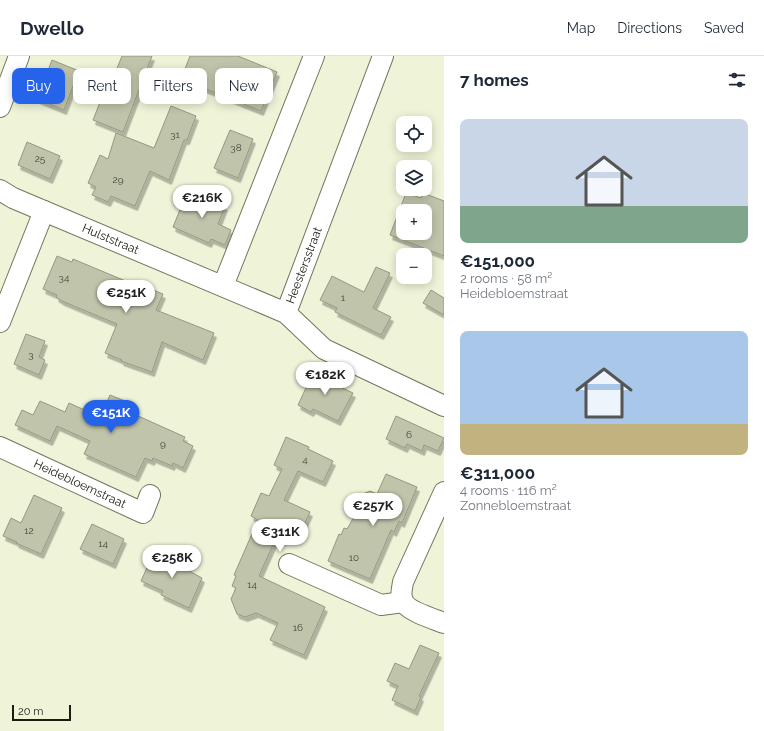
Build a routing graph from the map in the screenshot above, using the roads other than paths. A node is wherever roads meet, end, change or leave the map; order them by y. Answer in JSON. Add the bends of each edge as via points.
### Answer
{"nodes":[{"id":1,"x":19,"y":56,"type":"edge"},
{"id":2,"x":314,"y":56,"type":"edge"},
{"id":3,"x":383,"y":56,"type":"edge"},
{"id":4,"x":0,"y":107,"type":"edge"},
{"id":5,"x":0,"y":190,"type":"edge"},
{"id":6,"x":44,"y":211,"type":"junction"},
{"id":7,"x":223,"y":286,"type":"junction"},
{"id":8,"x":286,"y":313,"type":"junction"},
{"id":9,"x":0,"y":322,"type":"edge"},
{"id":10,"x":444,"y":406,"type":"edge"},
{"id":11,"x":0,"y":447,"type":"edge"},
{"id":12,"x":444,"y":492,"type":"edge"},
{"id":13,"x":150,"y":495,"type":"dead end"},
{"id":14,"x":289,"y":564,"type":"dead end"},
{"id":15,"x":403,"y":602,"type":"junction"},
{"id":16,"x":444,"y":623,"type":"edge"}],
"edges":[{"from":1,"to":4,"type":"street"},
{"from":2,"to":7,"type":"street"},
{"from":3,"to":8,"type":"street","name":"Heestersstraat"},
{"from":5,"to":6,"type":"street","name":"Hulststraat","via":[[12,198]]},
{"from":6,"to":7,"type":"street","name":"Hulststraat"},
{"from":6,"to":9,"type":"street"},
{"from":7,"to":8,"type":"street","name":"Heestersstraat"},
{"from":8,"to":10,"type":"street","via":[[324,349]]},
{"from":11,"to":13,"type":"street","name":"Heidebloemstraat","via":[[142,513]]},
{"from":12,"to":15,"type":"street","via":[[403,582]]},
{"from":14,"to":15,"type":"street","via":[[381,605]]},
{"from":15,"to":16,"type":"street","via":[[410,608]]}]}
